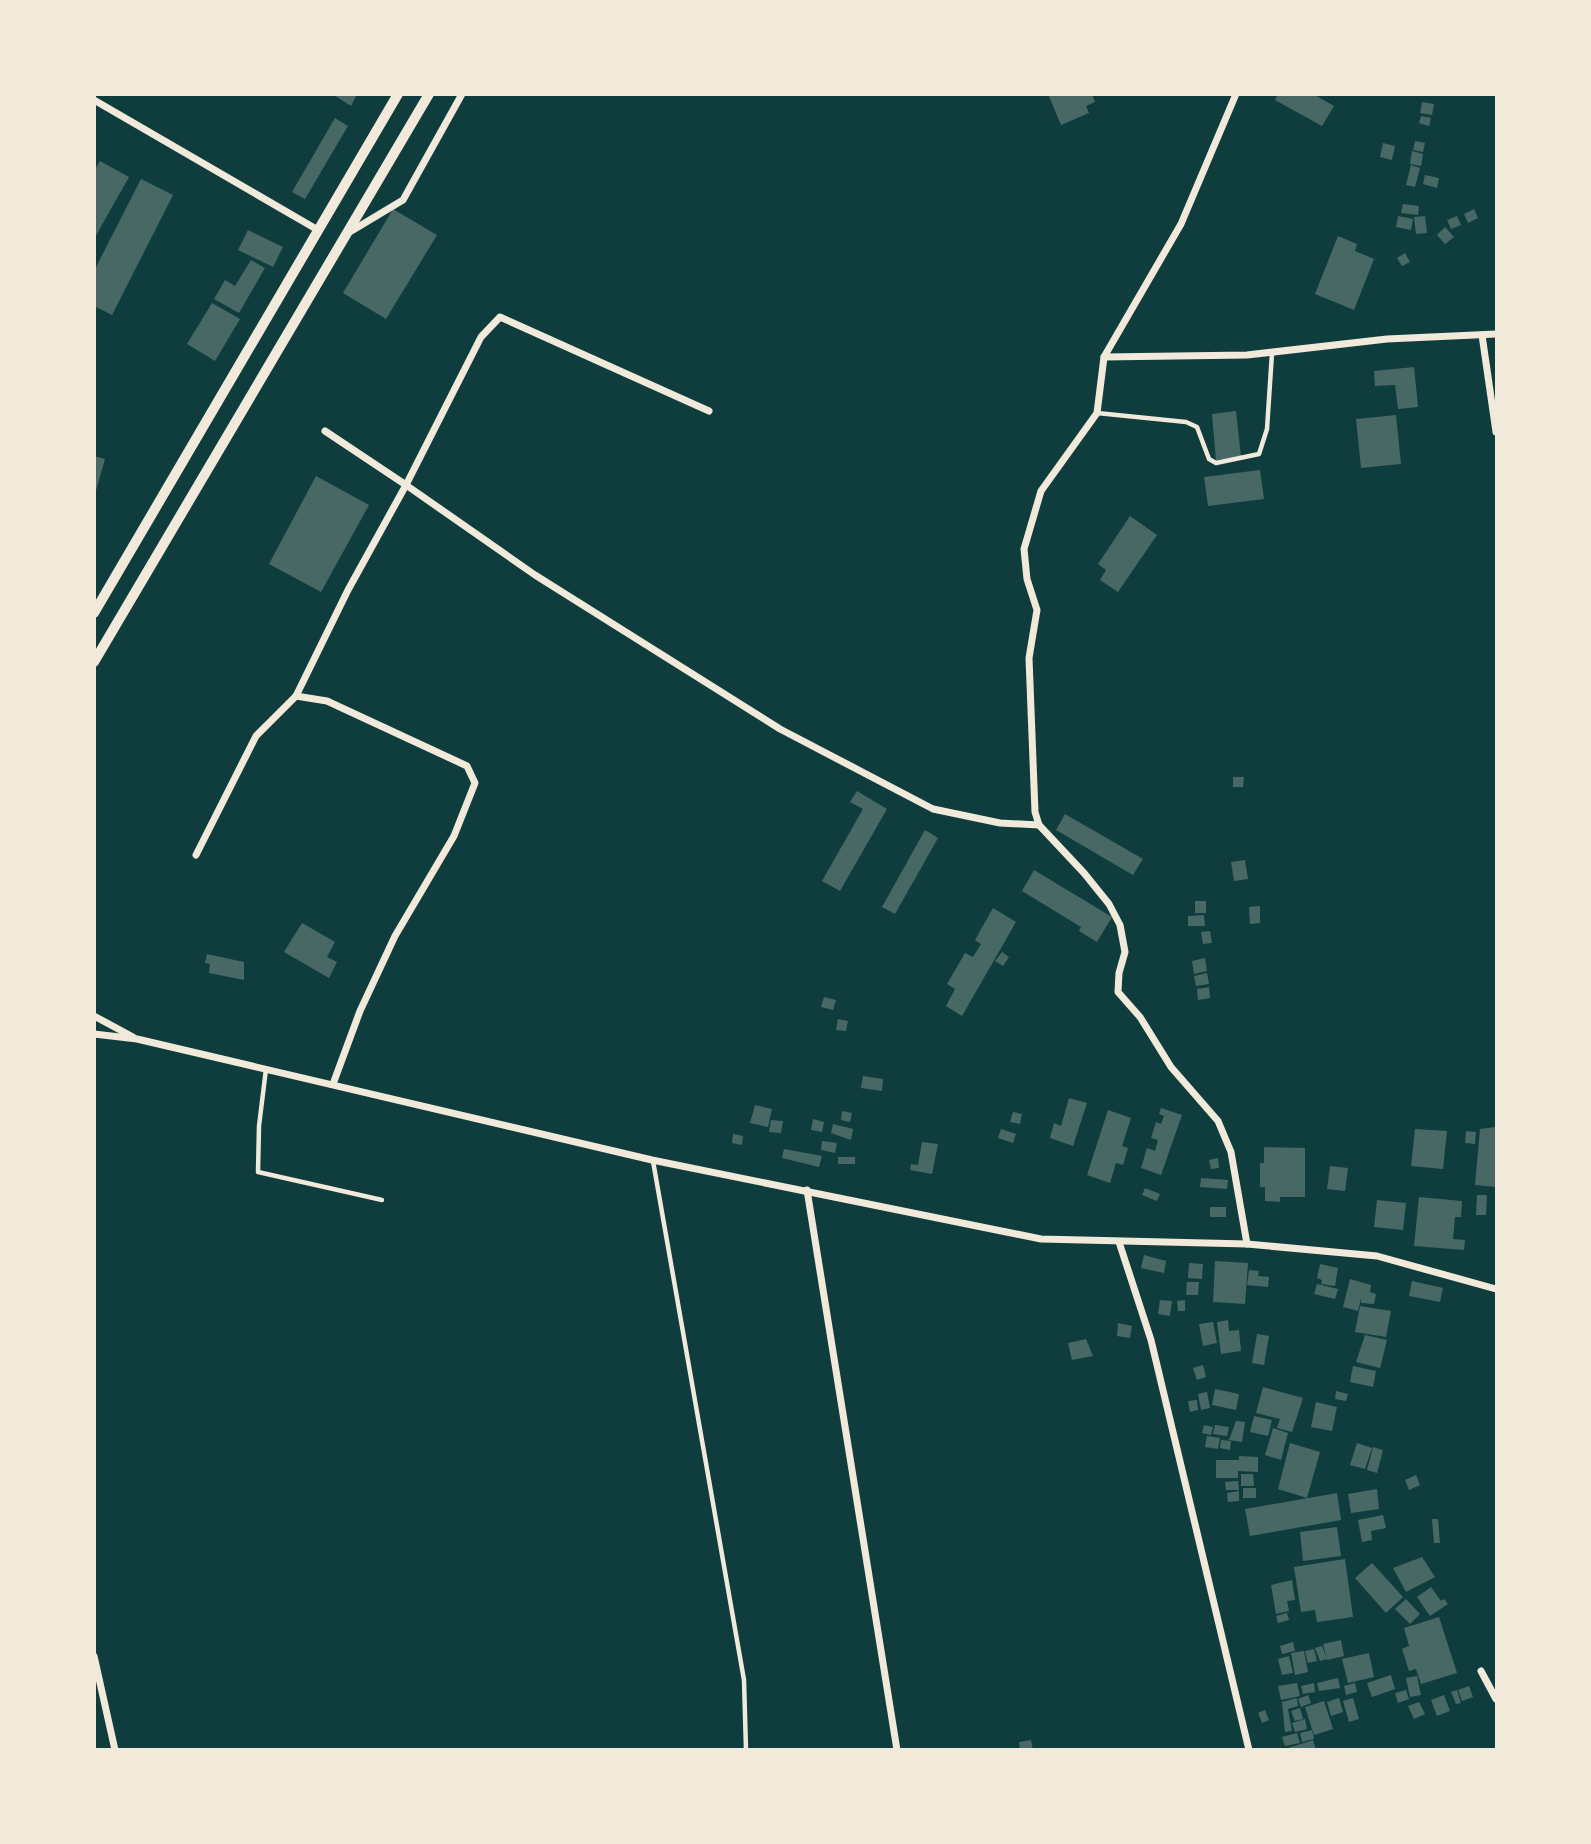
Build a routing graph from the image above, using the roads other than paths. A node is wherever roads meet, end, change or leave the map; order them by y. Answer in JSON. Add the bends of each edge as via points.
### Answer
{"nodes":[{"id":1,"x":398,"y":94,"type":"edge"},
{"id":2,"x":429,"y":94,"type":"edge"},
{"id":3,"x":462,"y":94,"type":"edge"},
{"id":4,"x":1236,"y":94,"type":"edge"},
{"id":5,"x":94,"y":100,"type":"edge"},
{"id":6,"x":318,"y":230,"type":"junction"},
{"id":7,"x":348,"y":234,"type":"junction"},
{"id":8,"x":1496,"y":334,"type":"edge"},
{"id":9,"x":1482,"y":335,"type":"junction"},
{"id":10,"x":1272,"y":352,"type":"junction"},
{"id":11,"x":1104,"y":357,"type":"junction"},
{"id":12,"x":709,"y":411,"type":"dead end"},
{"id":13,"x":1097,"y":413,"type":"junction"},
{"id":14,"x":325,"y":431,"type":"dead end"},
{"id":15,"x":1496,"y":432,"type":"edge"},
{"id":16,"x":406,"y":485,"type":"junction"},
{"id":17,"x":94,"y":613,"type":"edge"},
{"id":18,"x":94,"y":662,"type":"edge"},
{"id":19,"x":296,"y":696,"type":"junction"},
{"id":20,"x":1039,"y":825,"type":"junction"},
{"id":21,"x":196,"y":855,"type":"dead end"},
{"id":22,"x":94,"y":1016,"type":"edge"},
{"id":23,"x":94,"y":1034,"type":"edge"},
{"id":24,"x":137,"y":1039,"type":"junction"},
{"id":25,"x":266,"y":1068,"type":"junction"},
{"id":26,"x":334,"y":1084,"type":"junction"},
{"id":27,"x":653,"y":1160,"type":"junction"},
{"id":28,"x":807,"y":1190,"type":"junction"},
{"id":29,"x":382,"y":1200,"type":"dead end"},
{"id":30,"x":1119,"y":1241,"type":"junction"},
{"id":31,"x":1247,"y":1244,"type":"junction"},
{"id":32,"x":1496,"y":1289,"type":"edge"},
{"id":33,"x":94,"y":1656,"type":"edge"},
{"id":34,"x":1481,"y":1671,"type":"dead end"},
{"id":35,"x":1496,"y":1699,"type":"edge"},
{"id":36,"x":115,"y":1749,"type":"edge"},
{"id":37,"x":746,"y":1749,"type":"edge"},
{"id":38,"x":897,"y":1749,"type":"edge"},
{"id":39,"x":1249,"y":1749,"type":"edge"}],
"edges":[{"from":1,"to":6,"type":"street"},
{"from":2,"to":7,"type":"street"},
{"from":3,"to":7,"type":"street","via":[[403,200]]},
{"from":4,"to":11,"type":"street","via":[[1181,223]]},
{"from":5,"to":6,"type":"street"},
{"from":6,"to":17,"type":"street"},
{"from":7,"to":18,"type":"street"},
{"from":8,"to":9,"type":"street"},
{"from":9,"to":10,"type":"street","via":[[1387,339]]},
{"from":9,"to":15,"type":"street"},
{"from":10,"to":11,"type":"street"},
{"from":10,"to":13,"type":"lane","via":[[1267,429],[1259,454],[1216,463],[1209,459],[1197,427],[1186,422]]},
{"from":11,"to":13,"type":"street"},
{"from":12,"to":16,"type":"street","via":[[500,317],[481,337]]},
{"from":13,"to":20,"type":"street","via":[[1041,491],[1024,549],[1037,610],[1028,658],[1032,795]]},
{"from":14,"to":16,"type":"street"},
{"from":16,"to":19,"type":"street"},
{"from":16,"to":20,"type":"street","via":[[535,575],[780,729],[933,809],[1000,824]]},
{"from":19,"to":21,"type":"street","via":[[256,736]]},
{"from":19,"to":26,"type":"street","via":[[327,701],[467,766],[475,783],[454,836],[395,936]]},
{"from":20,"to":31,"type":"street","via":[[1109,904],[1120,925],[1125,952],[1118,992],[1140,1017],[1171,1067],[1218,1121],[1231,1152]]},
{"from":22,"to":24,"type":"street"},
{"from":23,"to":24,"type":"street"},
{"from":24,"to":25,"type":"street"},
{"from":25,"to":26,"type":"street"},
{"from":25,"to":29,"type":"lane","via":[[258,1126],[258,1172]]},
{"from":26,"to":27,"type":"street"},
{"from":27,"to":28,"type":"street"},
{"from":27,"to":37,"type":"lane","via":[[744,1680]]},
{"from":28,"to":30,"type":"street","via":[[1041,1238]]},
{"from":28,"to":38,"type":"street"},
{"from":30,"to":31,"type":"street"},
{"from":30,"to":39,"type":"street","via":[[1151,1340]]},
{"from":31,"to":32,"type":"street","via":[[1377,1256]]},
{"from":33,"to":36,"type":"street"},
{"from":34,"to":35,"type":"street"}]}
